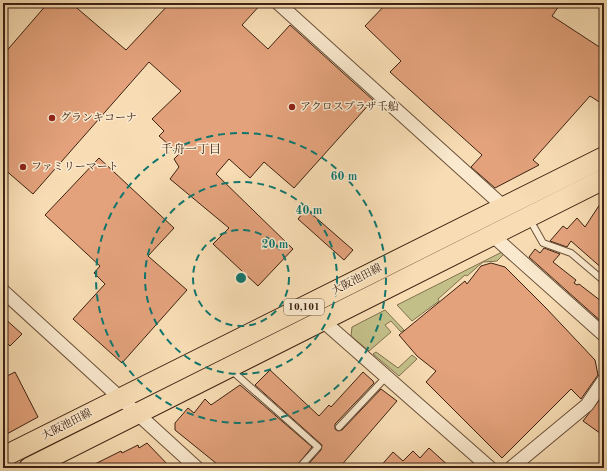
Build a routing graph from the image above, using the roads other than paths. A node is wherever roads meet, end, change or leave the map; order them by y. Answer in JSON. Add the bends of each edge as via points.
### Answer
{"nodes":[{"id":1,"x":278,"y":3,"type":"edge"},
{"id":2,"x":604,"y":157,"type":"edge"},
{"id":3,"x":602,"y":183,"type":"edge"},
{"id":4,"x":504,"y":207,"type":"junction"},
{"id":5,"x":528,"y":217,"type":"junction"},
{"id":6,"x":492,"y":235,"type":"junction"},
{"id":7,"x":604,"y":281,"type":"edge"},
{"id":8,"x":3,"y":292,"type":"edge"},
{"id":9,"x":323,"y":321,"type":"junction"},
{"id":10,"x":604,"y":335,"type":"edge"},
{"id":11,"x":228,"y":368,"type":"junction"},
{"id":12,"x":387,"y":376,"type":"junction"},
{"id":13,"x":604,"y":380,"type":"edge"},
{"id":14,"x":120,"y":398,"type":"junction"},
{"id":15,"x":137,"y":413,"type":"junction"},
{"id":16,"x":339,"y":427,"type":"dead end"},
{"id":17,"x":3,"y":457,"type":"edge"},
{"id":18,"x":29,"y":468,"type":"edge"},
{"id":19,"x":197,"y":468,"type":"edge"},
{"id":20,"x":299,"y":468,"type":"edge"},
{"id":21,"x":490,"y":468,"type":"edge"},
{"id":22,"x":511,"y":468,"type":"edge"}],
"edges":[{"from":1,"to":4,"type":"street"},
{"from":2,"to":4,"type":"main road","name":"大阪池田線","number":"10,101"},
{"from":3,"to":5,"type":"main road","name":"大阪池田線","number":"10,101"},
{"from":4,"to":14,"type":"main road","name":"大阪池田線","number":"10,101"},
{"from":5,"to":6,"type":"main road","name":"大阪池田線","number":"10,101"},
{"from":5,"to":7,"type":"lane","via":[[543,243],[571,253]]},
{"from":6,"to":9,"type":"main road","name":"大阪池田線","number":"10,101"},
{"from":6,"to":10,"type":"street"},
{"from":8,"to":14,"type":"street"},
{"from":9,"to":11,"type":"main road","name":"大阪池田線","number":"10,101"},
{"from":9,"to":12,"type":"street"},
{"from":11,"to":15,"type":"main road","name":"大阪池田線","number":"10,101"},
{"from":11,"to":20,"type":"lane","via":[[318,447]]},
{"from":12,"to":16,"type":"lane"},
{"from":12,"to":21,"type":"street"},
{"from":13,"to":22,"type":"street","via":[[587,404]]},
{"from":14,"to":15,"type":"street"},
{"from":14,"to":17,"type":"main road","name":"大阪池田線","number":"10,101"},
{"from":15,"to":18,"type":"main road","name":"大阪池田線","number":"10,101"},
{"from":15,"to":19,"type":"street"}]}
